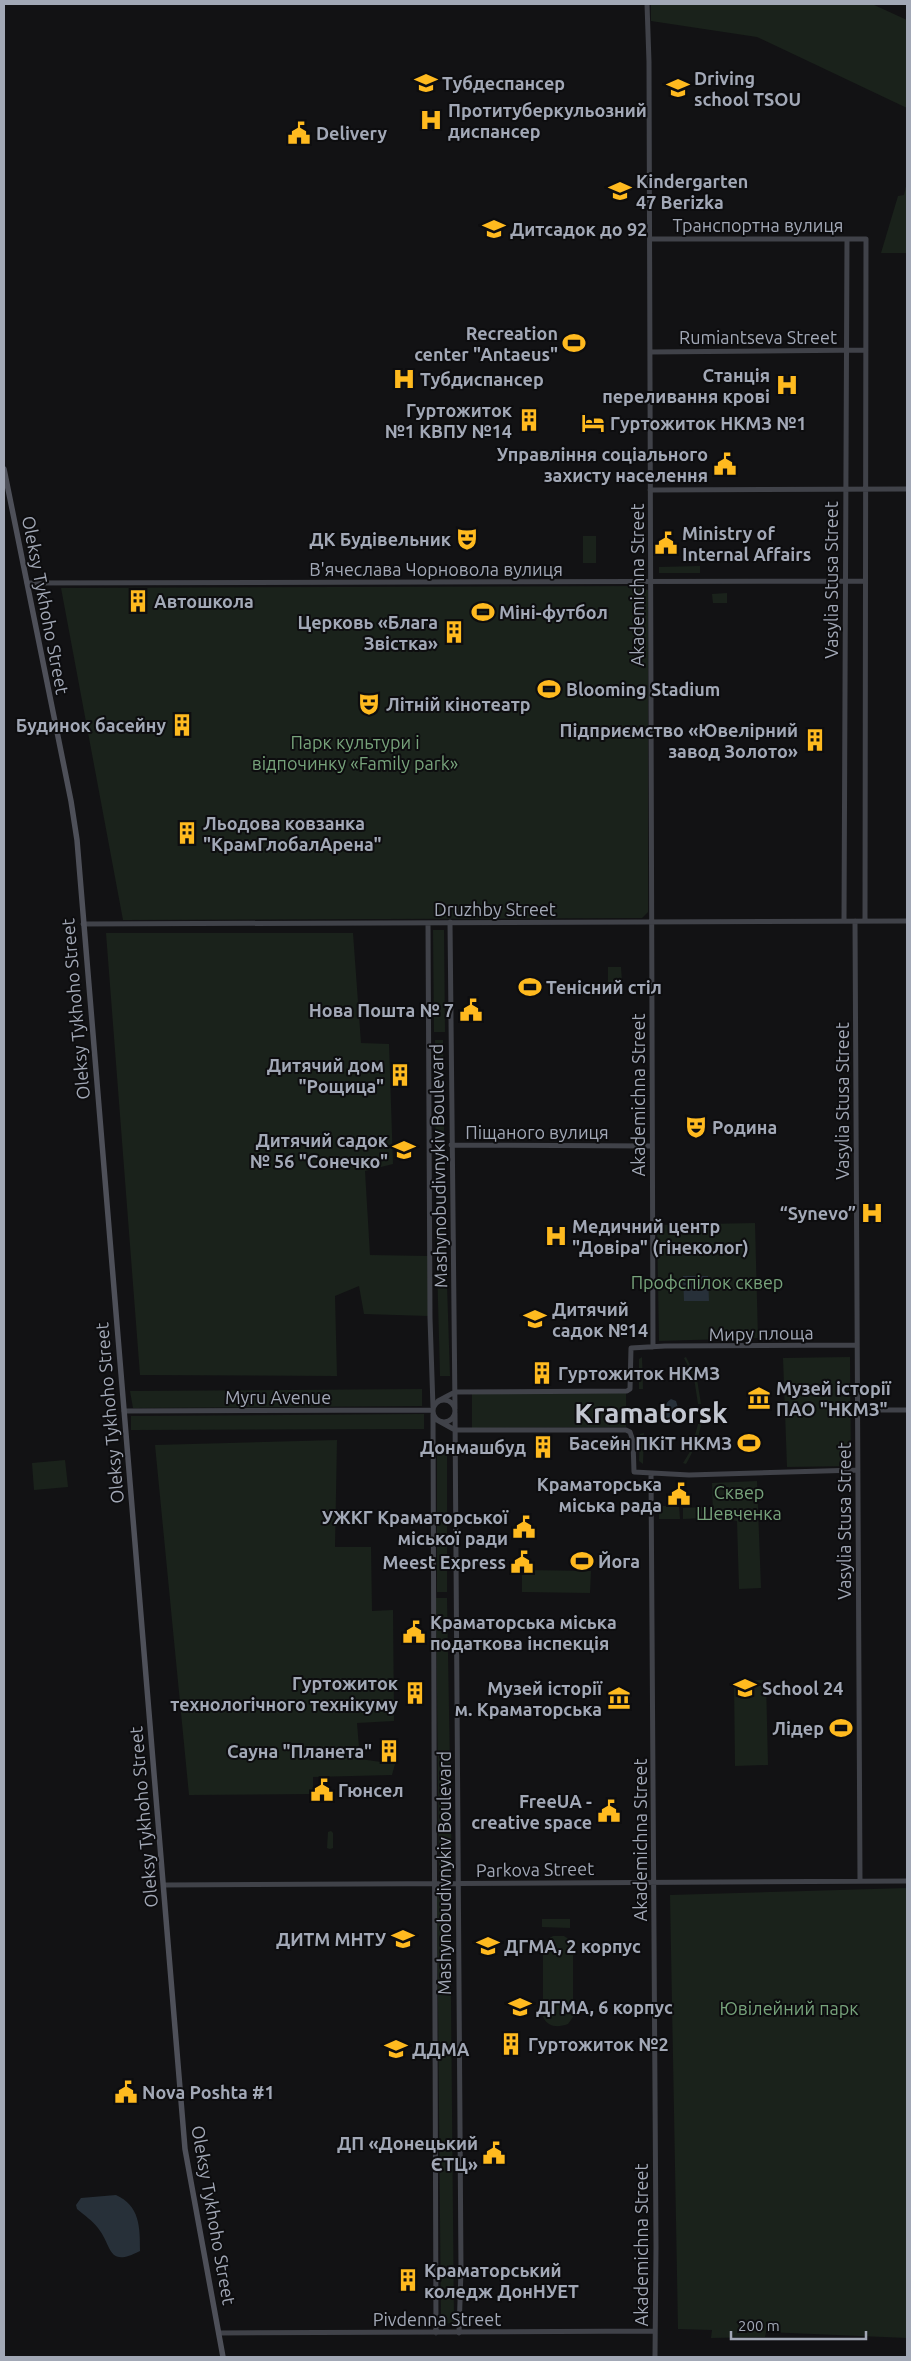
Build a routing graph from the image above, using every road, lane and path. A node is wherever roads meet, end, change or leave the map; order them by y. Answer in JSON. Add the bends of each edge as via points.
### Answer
{"nodes":[{"id":1,"x":647,"y":4,"type":"edge"},
{"id":2,"x":650,"y":239,"type":"junction"},
{"id":3,"x":848,"y":239,"type":"junction"},
{"id":4,"x":866,"y":240,"type":"joint"},
{"id":5,"x":846,"y":350,"type":"junction"},
{"id":6,"x":866,"y":350,"type":"junction"},
{"id":7,"x":650,"y":352,"type":"junction"},
{"id":8,"x":4,"y":469,"type":"edge"},
{"id":9,"x":845,"y":489,"type":"junction"},
{"id":10,"x":865,"y":489,"type":"junction"},
{"id":11,"x":907,"y":489,"type":"edge"},
{"id":12,"x":650,"y":490,"type":"junction"},
{"id":13,"x":845,"y":581,"type":"junction"},
{"id":14,"x":864,"y":581,"type":"junction"},
{"id":15,"x":652,"y":582,"type":"junction"},
{"id":16,"x":27,"y":583,"type":"junction"},
{"id":17,"x":844,"y":921,"type":"junction"},
{"id":18,"x":855,"y":921,"type":"junction"},
{"id":19,"x":865,"y":921,"type":"junction"},
{"id":20,"x":907,"y":921,"type":"edge"},
{"id":21,"x":450,"y":922,"type":"junction"},
{"id":22,"x":650,"y":922,"type":"junction"},
{"id":23,"x":428,"y":923,"type":"junction"},
{"id":24,"x":83,"y":924,"type":"junction"},
{"id":25,"x":451,"y":1145,"type":"junction"},
{"id":26,"x":652,"y":1146,"type":"junction"},
{"id":27,"x":857,"y":1345,"type":"junction"},
{"id":28,"x":653,"y":1346,"type":"junction"},
{"id":29,"x":455,"y":1392,"type":"junction"},
{"id":30,"x":438,"y":1401,"type":"junction"},
{"id":31,"x":433,"y":1410,"type":"junction"},
{"id":32,"x":857,"y":1410,"type":"junction"},
{"id":33,"x":907,"y":1410,"type":"edge"},
{"id":34,"x":455,"y":1411,"type":"junction"},
{"id":35,"x":124,"y":1412,"type":"junction"},
{"id":36,"x":437,"y":1420,"type":"junction"},
{"id":37,"x":455,"y":1430,"type":"junction"},
{"id":38,"x":858,"y":1470,"type":"junction"},
{"id":39,"x":651,"y":1473,"type":"junction"},
{"id":40,"x":860,"y":1881,"type":"junction"},
{"id":41,"x":907,"y":1881,"type":"edge"},
{"id":42,"x":655,"y":1882,"type":"junction"},
{"id":43,"x":433,"y":1884,"type":"junction"},
{"id":44,"x":459,"y":1884,"type":"junction"},
{"id":45,"x":164,"y":1885,"type":"junction"},
{"id":46,"x":655,"y":2331,"type":"junction"},
{"id":47,"x":219,"y":2333,"type":"junction"},
{"id":48,"x":436,"y":2333,"type":"junction"},
{"id":49,"x":459,"y":2333,"type":"junction"},
{"id":50,"x":223,"y":2357,"type":"edge"},
{"id":51,"x":655,"y":2357,"type":"edge"}],
"edges":[{"from":1,"to":2,"type":"street","name":"Akademichna Street"},
{"from":2,"to":3,"type":"street","name":"Транспортна вулиця"},
{"from":2,"to":7,"type":"street","name":"Akademichna Street"},
{"from":3,"to":4,"type":"street","name":"Транспортна вулиця"},
{"from":3,"to":5,"type":"street","name":"Vasylia Stusa Street"},
{"from":4,"to":6,"type":"street","name":"Vasylia Stusa Street"},
{"from":5,"to":6,"type":"street","name":"Rumiantseva Street"},
{"from":5,"to":7,"type":"street","name":"Rumiantseva Street"},
{"from":5,"to":9,"type":"street","name":"Vasylia Stusa Street"},
{"from":6,"to":10,"type":"street","name":"Vasylia Stusa Street"},
{"from":7,"to":12,"type":"street","name":"Akademichna Street"},
{"from":8,"to":16,"type":"main road","name":"Oleksy Tykhoho Street"},
{"from":9,"to":10,"type":"street"},
{"from":9,"to":12,"type":"street"},
{"from":9,"to":13,"type":"street","name":"Vasylia Stusa Street"},
{"from":10,"to":11,"type":"street"},
{"from":10,"to":14,"type":"street","name":"Vasylia Stusa Street"},
{"from":12,"to":15,"type":"street","name":"Akademichna Street"},
{"from":13,"to":14,"type":"street","name":"В'ячеслава Чорновола вулиця"},
{"from":13,"to":15,"type":"street","name":"В'ячеслава Чорновола вулиця"},
{"from":13,"to":17,"type":"street","name":"Vasylia Stusa Street"},
{"from":14,"to":19,"type":"street","name":"Vasylia Stusa Street"},
{"from":15,"to":16,"type":"street","name":"В'ячеслава Чорновола вулиця"},
{"from":15,"to":22,"type":"street","name":"Akademichna Street"},
{"from":16,"to":24,"type":"main road","name":"Oleksy Tykhoho Street","via":[[71,801]]},
{"from":17,"to":18,"type":"street","name":"Druzhby Street"},
{"from":17,"to":22,"type":"street","name":"Druzhby Street"},
{"from":18,"to":19,"type":"street","name":"Druzhby Street"},
{"from":18,"to":27,"type":"street","name":"Vasylia Stusa Street"},
{"from":19,"to":20,"type":"street","name":"Druzhby Street"},
{"from":21,"to":22,"type":"street","name":"Druzhby Street"},
{"from":21,"to":23,"type":"street","name":"Druzhby Street"},
{"from":21,"to":25,"type":"street","name":"Mashynobudivnykiv Boulevard"},
{"from":22,"to":26,"type":"street","name":"Akademichna Street"},
{"from":23,"to":24,"type":"street","name":"Druzhby Street"},
{"from":23,"to":31,"type":"street","name":"Mashynobudivnykiv Boulevard"},
{"from":24,"to":35,"type":"main road","name":"Oleksy Tykhoho Street"},
{"from":25,"to":26,"type":"street","name":"Піщаного вулиця"},
{"from":25,"to":29,"type":"street","name":"Mashynobudivnykiv Boulevard"},
{"from":26,"to":28,"type":"street","name":"Akademichna Street"},
{"from":27,"to":28,"type":"street","name":"Миру площа"},
{"from":27,"to":32,"type":"street","name":"Vasylia Stusa Street"},
{"from":28,"to":29,"type":"street","via":[[631,1348],[630,1389],[627,1391]]},
{"from":29,"to":30,"type":"street"},
{"from":29,"to":34,"type":"street","name":"Mashynobudivnykiv Boulevard"},
{"from":30,"to":31,"type":"street"},
{"from":30,"to":34,"type":"street","via":[[448,1400]]},
{"from":31,"to":35,"type":"street","name":"Myru Avenue"},
{"from":31,"to":36,"type":"street"},
{"from":31,"to":43,"type":"street","name":"Mashynobudivnykiv Boulevard"},
{"from":32,"to":33,"type":"street"},
{"from":32,"to":38,"type":"street","name":"Vasylia Stusa Street"},
{"from":34,"to":36,"type":"street","via":[[448,1421]]},
{"from":34,"to":37,"type":"street","name":"Mashynobudivnykiv Boulevard"},
{"from":35,"to":45,"type":"main road","name":"Oleksy Tykhoho Street"},
{"from":36,"to":37,"type":"street"},
{"from":37,"to":39,"type":"street","via":[[626,1430],[633,1442],[634,1472]]},
{"from":37,"to":44,"type":"street","name":"Mashynobudivnykiv Boulevard"},
{"from":38,"to":39,"type":"street","via":[[689,1475]]},
{"from":38,"to":40,"type":"street","name":"Vasylia Stusa Street"},
{"from":39,"to":42,"type":"street","name":"Akademichna Street"},
{"from":40,"to":41,"type":"street","name":"Parkova Street"},
{"from":40,"to":42,"type":"street","name":"Parkova Street"},
{"from":42,"to":44,"type":"street","name":"Parkova Street"},
{"from":42,"to":46,"type":"street","name":"Akademichna Street"},
{"from":43,"to":44,"type":"street","name":"Parkova Street"},
{"from":43,"to":45,"type":"street","name":"Parkova Street"},
{"from":43,"to":48,"type":"street","name":"Mashynobudivnykiv Boulevard"},
{"from":44,"to":49,"type":"street","name":"Mashynobudivnykiv Boulevard"},
{"from":45,"to":47,"type":"main road","name":"Oleksy Tykhoho Street","via":[[187,2166]]},
{"from":46,"to":49,"type":"street","name":"Pivdenna Street"},
{"from":46,"to":51,"type":"street","name":"Akademichna Street"},
{"from":47,"to":48,"type":"street","name":"Pivdenna Street"},
{"from":47,"to":50,"type":"main road","name":"Oleksy Tykhoho Street"},
{"from":48,"to":49,"type":"street","name":"Pivdenna Street"}]}
